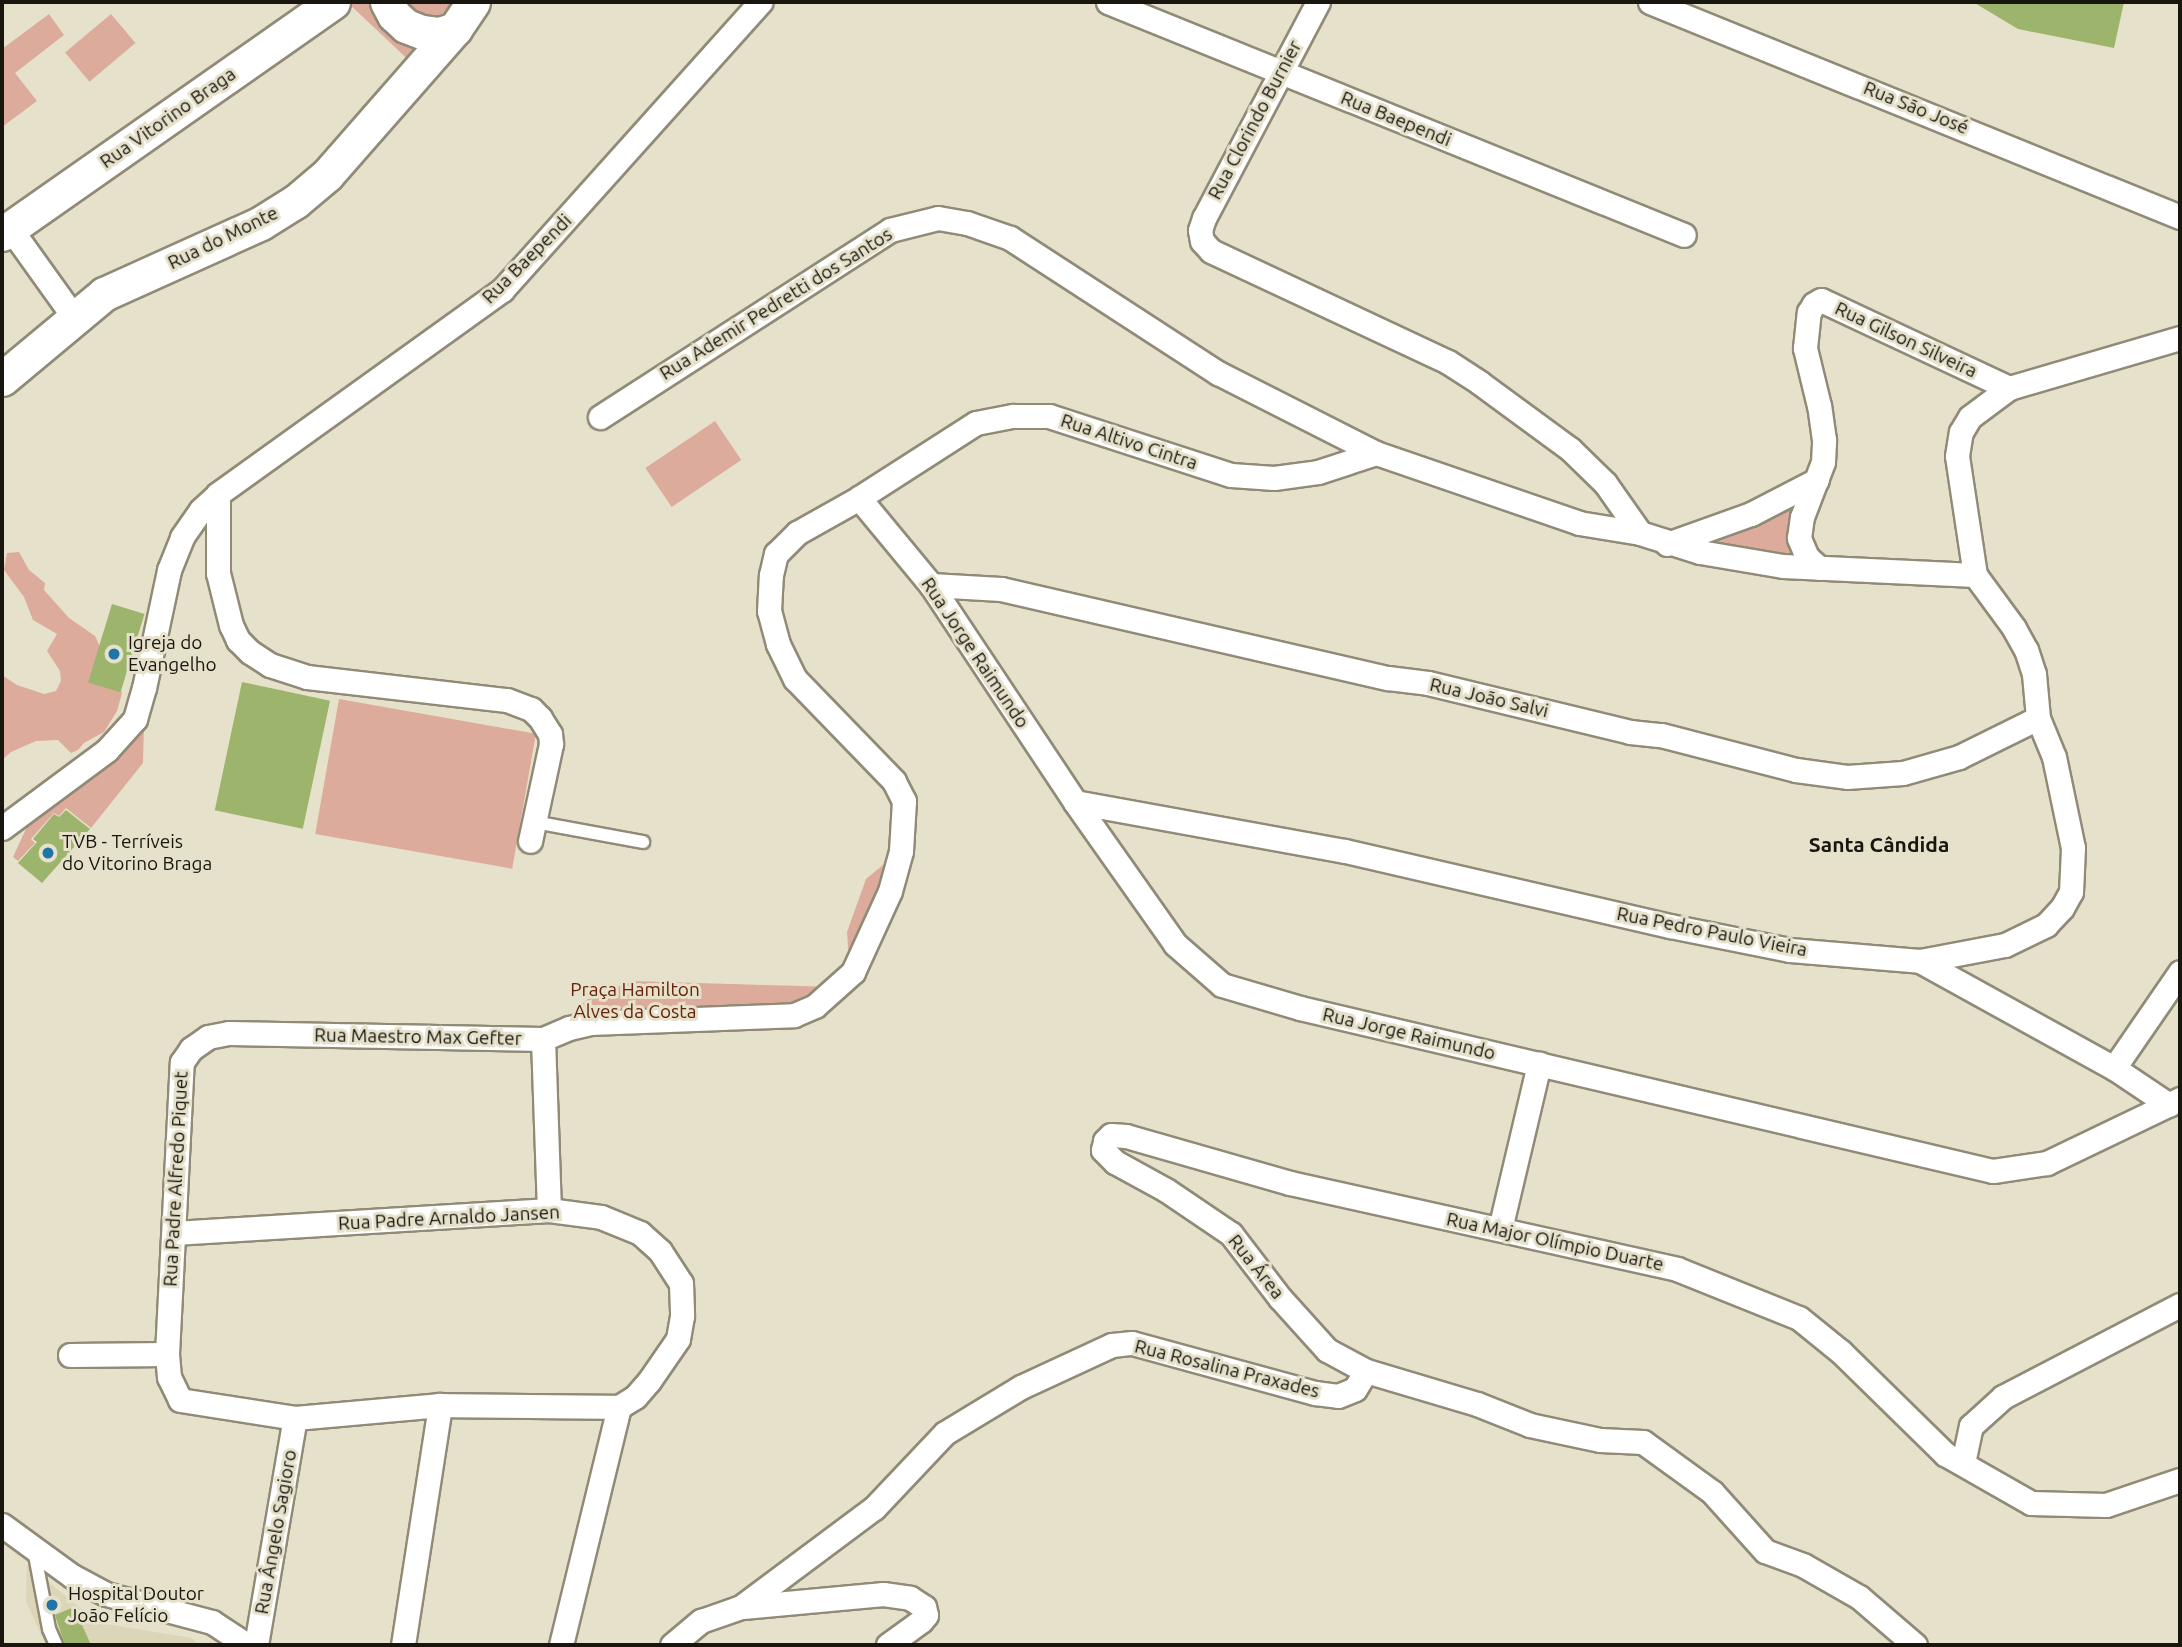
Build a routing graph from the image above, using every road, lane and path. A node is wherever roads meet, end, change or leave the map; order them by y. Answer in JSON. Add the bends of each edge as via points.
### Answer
{"nodes":[{"id":1,"x":333,"y":2,"type":"edge"},
{"id":2,"x":387,"y":2,"type":"edge"},
{"id":3,"x":760,"y":2,"type":"edge"},
{"id":4,"x":1108,"y":2,"type":"edge"},
{"id":5,"x":1318,"y":2,"type":"edge"},
{"id":6,"x":1650,"y":2,"type":"edge"},
{"id":7,"x":464,"y":15,"type":"edge"},
{"id":8,"x":1279,"y":73,"type":"junction"},
{"id":9,"x":2180,"y":217,"type":"edge"},
{"id":10,"x":6,"y":231,"type":"edge"},
{"id":11,"x":1684,"y":235,"type":"dead end"},
{"id":12,"x":73,"y":316,"type":"junction"},
{"id":13,"x":2180,"y":338,"type":"edge"},
{"id":14,"x":2,"y":379,"type":"edge"},
{"id":15,"x":2009,"y":388,"type":"junction"},
{"id":16,"x":600,"y":417,"type":"dead end"},
{"id":17,"x":1376,"y":453,"type":"junction"},
{"id":18,"x":1817,"y":480,"type":"junction"},
{"id":19,"x":218,"y":494,"type":"junction"},
{"id":20,"x":859,"y":498,"type":"junction"},
{"id":21,"x":1640,"y":533,"type":"junction"},
{"id":22,"x":1667,"y":544,"type":"junction"},
{"id":23,"x":1819,"y":568,"type":"junction"},
{"id":24,"x":1975,"y":575,"type":"junction"},
{"id":25,"x":931,"y":584,"type":"junction"},
{"id":26,"x":2038,"y":718,"type":"junction"},
{"id":27,"x":1075,"y":802,"type":"junction"},
{"id":28,"x":2,"y":828,"type":"edge"},
{"id":29,"x":532,"y":832,"type":"joint"},
{"id":30,"x":643,"y":842,"type":"dead end"},
{"id":31,"x":1920,"y":961,"type":"junction"},
{"id":32,"x":2180,"y":972,"type":"edge"},
{"id":33,"x":229,"y":1033,"type":"joint"},
{"id":34,"x":543,"y":1039,"type":"junction"},
{"id":35,"x":1539,"y":1064,"type":"junction"},
{"id":36,"x":2114,"y":1068,"type":"junction"},
{"id":37,"x":2174,"y":1102,"type":"edge"},
{"id":38,"x":1102,"y":1150,"type":"joint"},
{"id":39,"x":549,"y":1210,"type":"junction"},
{"id":40,"x":1500,"y":1229,"type":"junction"},
{"id":41,"x":174,"y":1233,"type":"junction"},
{"id":42,"x":2180,"y":1305,"type":"edge"},
{"id":43,"x":167,"y":1354,"type":"junction"},
{"id":44,"x":70,"y":1355,"type":"dead end"},
{"id":45,"x":1366,"y":1371,"type":"junction"},
{"id":46,"x":440,"y":1405,"type":"junction"},
{"id":47,"x":619,"y":1408,"type":"junction"},
{"id":48,"x":295,"y":1418,"type":"junction"},
{"id":49,"x":1963,"y":1463,"type":"junction"},
{"id":50,"x":2180,"y":1479,"type":"edge"},
{"id":51,"x":2,"y":1525,"type":"edge"},
{"id":52,"x":33,"y":1546,"type":"junction"},
{"id":53,"x":741,"y":1607,"type":"junction"},
{"id":54,"x":55,"y":1645,"type":"edge"},
{"id":55,"x":247,"y":1645,"type":"edge"},
{"id":56,"x":256,"y":1645,"type":"edge"},
{"id":57,"x":402,"y":1645,"type":"edge"},
{"id":58,"x":561,"y":1645,"type":"edge"},
{"id":59,"x":672,"y":1645,"type":"edge"},
{"id":60,"x":888,"y":1645,"type":"edge"},
{"id":61,"x":1914,"y":1645,"type":"edge"}],
"edges":[{"from":1,"to":10,"type":"main road","name":"Rua Vitorino Braga"},
{"from":2,"to":7,"type":"main road","via":[[406,26],[422,32],[439,34]]},
{"from":3,"to":19,"type":"street","name":"Rua Baependi","via":[[502,290]]},
{"from":4,"to":8,"type":"street","name":"Rua Baependi"},
{"from":5,"to":8,"type":"street","name":"Rua Clorindo Burnier"},
{"from":6,"to":9,"type":"street","name":"Rua São José"},
{"from":7,"to":12,"type":"main road","name":"Rua do Monte","via":[[327,174],[295,202],[261,223],[104,294]]},
{"from":8,"to":11,"type":"street","name":"Rua Baependi"},
{"from":8,"to":21,"type":"street","name":"Rua Clorindo Burnier","via":[[1204,218],[1202,241],[1211,251],[1448,362],[1480,383],[1570,449],[1605,483]]},
{"from":10,"to":12,"type":"street"},
{"from":12,"to":14,"type":"main road","name":"Rua do Monte"},
{"from":13,"to":15,"type":"street","name":"Rua Pedro Paulo Vieira"},
{"from":15,"to":18,"type":"street","name":"Rua Gilson Silveira","via":[[1821,300],[1809,312],[1805,348],[1824,440]]},
{"from":15,"to":24,"type":"street","name":"Rua Pedro Paulo Vieira","via":[[1970,417],[1961,432],[1957,456]]},
{"from":16,"to":17,"type":"street","name":"Rua Ademir Pedretti dos Santos","via":[[890,230],[938,218],[1010,238],[1219,373]]},
{"from":17,"to":20,"type":"street","name":"Rua Altivo Cintra","via":[[1318,472],[1274,478],[1231,475],[1049,416],[1013,416],[976,422]]},
{"from":17,"to":21,"type":"street","name":"Rua Ademir Pedretti dos Santos","via":[[1595,528]]},
{"from":18,"to":22,"type":"street","via":[[1751,514]]},
{"from":18,"to":23,"type":"street","name":"Rua Gilson Silveira","via":[[1799,538],[1807,557]]},
{"from":19,"to":28,"type":"street","name":"Rua Baependi","via":[[182,537],[169,569],[135,719],[107,750]]},
{"from":19,"to":29,"type":"street","via":[[218,573],[238,640],[270,665],[298,675],[507,700],[531,709],[546,724],[551,744]]},
{"from":20,"to":25,"type":"street","name":"Rua Jorge Raimundo"},
{"from":20,"to":34,"type":"street","name":"Rua Maestro Max Gefter","via":[[797,533],[776,554],[769,611],[795,679],[894,781],[904,801],[901,851],[890,891],[853,972],[815,1006],[794,1015],[590,1023]]},
{"from":21,"to":22,"type":"street","name":"Rua Ademir Pedretti dos Santos"},
{"from":22,"to":23,"type":"street","name":"Rua Ademir Pedretti dos Santos","via":[[1783,566]]},
{"from":23,"to":24,"type":"street","name":"Rua Ademir Pedretti dos Santos"},
{"from":24,"to":26,"type":"street","name":"Rua Pedro Paulo Vieira","via":[[2026,650],[2034,674]]},
{"from":25,"to":26,"type":"street","name":"Rua João Salvi","via":[[1000,589],[1630,732],[1661,735],[1796,770],[1835,775],[1914,770],[1959,757]]},
{"from":25,"to":27,"type":"street","name":"Rua Jorge Raimundo"},
{"from":26,"to":31,"type":"street","name":"Rua Pedro Paulo Vieira","via":[[2054,757],[2073,848],[2071,892],[2046,925],[2025,935],[1978,951]]},
{"from":27,"to":31,"type":"street","name":"Rua Pedro Paulo Vieira","via":[[1345,851],[1790,950]]},
{"from":27,"to":35,"type":"street","name":"Rua Jorge Raimundo","via":[[1175,944],[1222,985]]},
{"from":29,"to":30,"type":"lane"},
{"from":31,"to":36,"type":"street"},
{"from":32,"to":36,"type":"street"},
{"from":33,"to":34,"type":"street","name":"Rua Maestro Max Gefter"},
{"from":33,"to":41,"type":"street","name":"Rua Padre Alfredo Piquet","via":[[208,1037],[182,1062]]},
{"from":34,"to":39,"type":"street"},
{"from":35,"to":37,"type":"street","name":"Rua Jorge Raimundo","via":[[1993,1171],[2047,1163]]},
{"from":35,"to":40,"type":"street"},
{"from":36,"to":37,"type":"street"},
{"from":38,"to":40,"type":"street","name":"Rua Major Olímpio Duarte","via":[[1111,1135],[1126,1136],[1290,1183]]},
{"from":38,"to":45,"type":"street","name":"Rua Área","via":[[1231,1234],[1327,1350]]},
{"from":39,"to":41,"type":"street","name":"Rua Padre Arnaldo Jansen"},
{"from":39,"to":47,"type":"street","name":"Rua Padre Arnaldo Jansen","via":[[601,1217],[640,1233],[660,1251],[681,1283],[678,1339],[649,1381]]},
{"from":40,"to":49,"type":"street","name":"Rua Major Olímpio Duarte","via":[[1677,1269],[1799,1318],[1841,1352],[1945,1454]]},
{"from":41,"to":43,"type":"street","name":"Rua Padre Alfredo Piquet"},
{"from":42,"to":49,"type":"street","via":[[2003,1397],[1971,1426]]},
{"from":43,"to":44,"type":"street"},
{"from":43,"to":48,"type":"street","name":"Rua Padre Alfredo Piquet","via":[[169,1377],[180,1400]]},
{"from":45,"to":53,"type":"street","name":"Rua Rosalina Praxades","via":[[1354,1389],[1338,1396],[1315,1394],[1132,1343],[1112,1345],[1021,1387],[945,1433],[874,1508]]},
{"from":45,"to":61,"type":"street","via":[[1562,1433],[1643,1442],[1712,1492],[1765,1551],[1803,1565],[1859,1597]]},
{"from":46,"to":47,"type":"street"},
{"from":46,"to":48,"type":"street"},
{"from":46,"to":57,"type":"street"},
{"from":47,"to":58,"type":"street"},
{"from":48,"to":56,"type":"street","name":"Rua Ângelo Sagioro"},
{"from":49,"to":50,"type":"street","name":"Rua Major Olímpio Duarte","via":[[2031,1503],[2106,1505]]},
{"from":51,"to":52,"type":"street"},
{"from":52,"to":54,"type":"lane"},
{"from":52,"to":55,"type":"street","via":[[72,1576],[106,1594],[212,1622]]},
{"from":53,"to":59,"type":"street","name":"Rua Rosalina Praxades","via":[[701,1621]]},
{"from":53,"to":60,"type":"street","via":[[883,1594],[910,1598],[924,1607],[926,1615]]}]}
